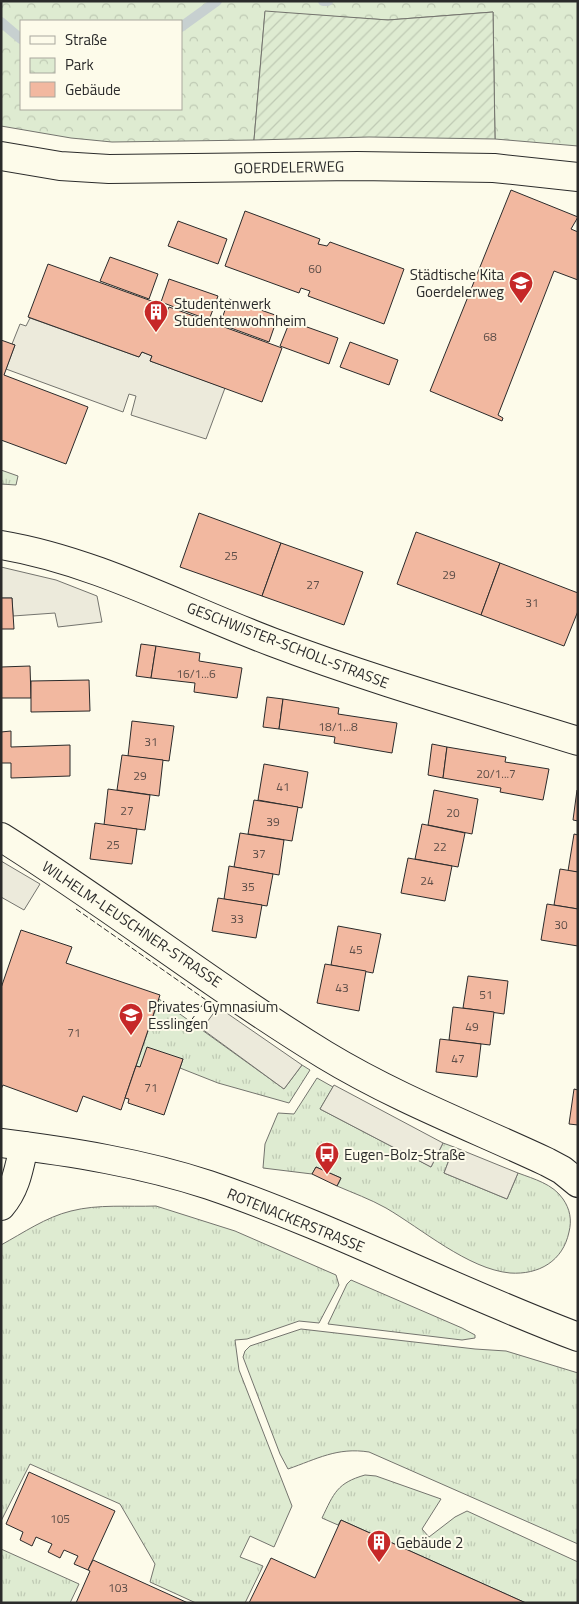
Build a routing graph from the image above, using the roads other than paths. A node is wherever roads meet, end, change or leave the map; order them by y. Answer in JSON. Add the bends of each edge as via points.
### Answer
{"nodes":[{"id":1,"x":1,"y":156,"type":"edge"},
{"id":2,"x":578,"y":177,"type":"edge"},
{"id":3,"x":1,"y":545,"type":"edge"},
{"id":4,"x":578,"y":741,"type":"edge"},
{"id":5,"x":1,"y":837,"type":"edge"},
{"id":6,"x":13,"y":1145,"type":"edge"},
{"id":7,"x":578,"y":1183,"type":"edge"},
{"id":8,"x":1,"y":1206,"type":"edge"},
{"id":9,"x":577,"y":1334,"type":"edge"}],
"edges":[{"from":1,"to":2,"type":"street","name":"GOERDELERWEG","via":[[60,166],[109,169],[494,168]]},
{"from":3,"to":4,"type":"street","name":"GESCHWISTER-SCHOLL-STRASSE","via":[[49,555],[111,577],[270,641],[432,698]]},
{"from":5,"to":7,"type":"street","name":"WILHELM-LEUSCHNER-STRASSE","via":[[325,1055],[440,1115],[547,1162]]},
{"from":6,"to":8,"type":"street","via":[[17,1178],[12,1192]]},
{"from":6,"to":9,"type":"street","name":"ROTENACKERSTRASSE","via":[[132,1164],[208,1185]]}]}
